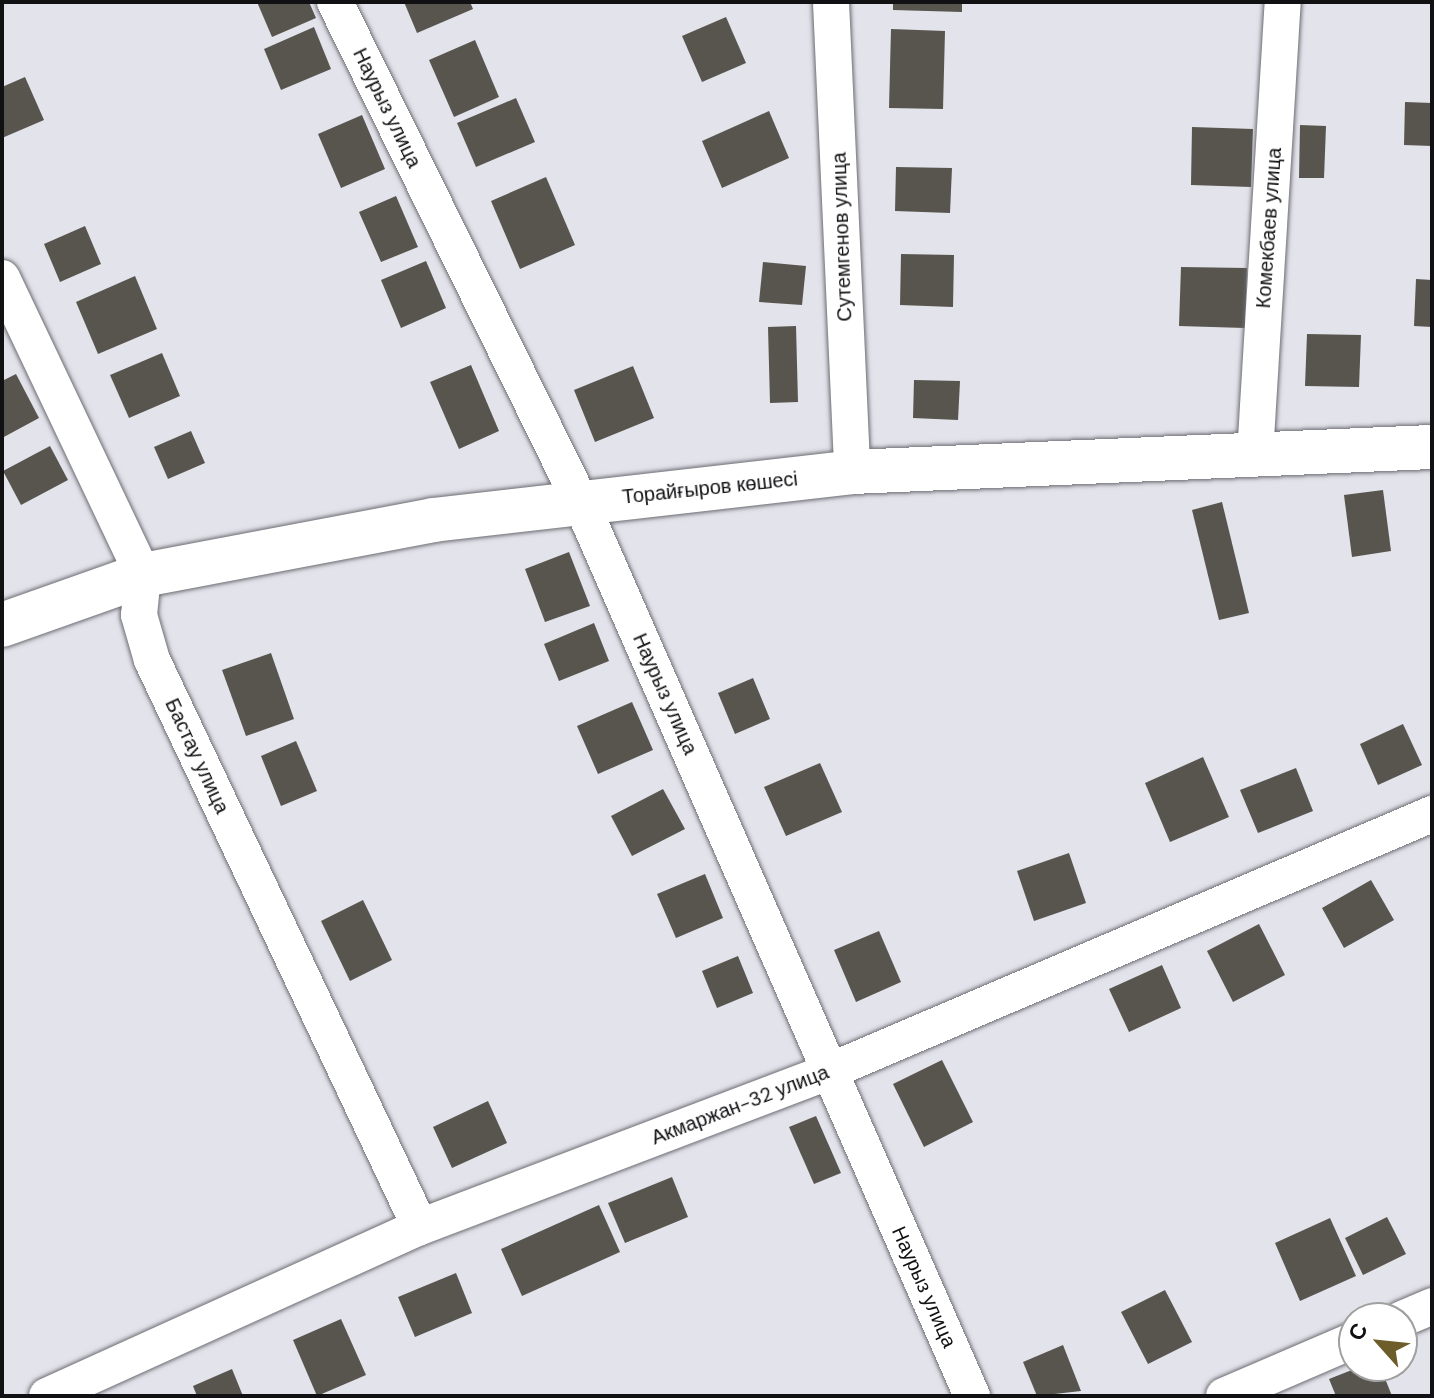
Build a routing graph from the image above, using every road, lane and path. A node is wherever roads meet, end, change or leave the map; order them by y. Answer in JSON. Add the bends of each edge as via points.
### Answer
{"nodes":[{"id":1,"x":335,"y":2,"type":"edge"},
{"id":2,"x":831,"y":2,"type":"edge"},
{"id":3,"x":1283,"y":2,"type":"edge"},
{"id":4,"x":2,"y":278,"type":"edge"},
{"id":5,"x":1432,"y":447,"type":"edge"},
{"id":6,"x":1255,"y":455,"type":"junction"},
{"id":7,"x":852,"y":472,"type":"junction"},
{"id":8,"x":581,"y":503,"type":"junction"},
{"id":9,"x":143,"y":575,"type":"junction"},
{"id":10,"x":2,"y":625,"type":"edge"},
{"id":11,"x":1432,"y":814,"type":"edge"},
{"id":12,"x":830,"y":1071,"type":"junction"},
{"id":13,"x":420,"y":1227,"type":"junction"},
{"id":14,"x":1338,"y":1347,"type":"edge"},
{"id":15,"x":47,"y":1396,"type":"edge"},
{"id":16,"x":972,"y":1396,"type":"edge"},
{"id":17,"x":1224,"y":1396,"type":"edge"}],
"edges":[{"from":1,"to":8,"type":"street","name":"Наурыз улица"},
{"from":2,"to":7,"type":"street","name":"Сутемгенов улица"},
{"from":3,"to":6,"type":"street","name":"Комекбаев улица"},
{"from":4,"to":9,"type":"street"},
{"from":5,"to":6,"type":"street","name":"Торайғыров көшесі"},
{"from":6,"to":7,"type":"street","name":"Торайғыров көшесі"},
{"from":7,"to":8,"type":"street","name":"Торайғыров көшесі"},
{"from":8,"to":9,"type":"street","name":"Торайғыров көшесі","via":[[433,520]]},
{"from":8,"to":12,"type":"street","name":"Наурыз улица"},
{"from":9,"to":10,"type":"street","name":"Торайғыров көшесі"},
{"from":9,"to":13,"type":"street","name":"Бастау улица","via":[[139,615],[152,660]]},
{"from":11,"to":12,"type":"street","name":"Акмаржан-32 улица"},
{"from":12,"to":13,"type":"street","name":"Акмаржан-32 улица"},
{"from":12,"to":16,"type":"street","name":"Наурыз улица"},
{"from":13,"to":15,"type":"street","name":"Акмаржан-32 улица"},
{"from":14,"to":17,"type":"street"}]}
